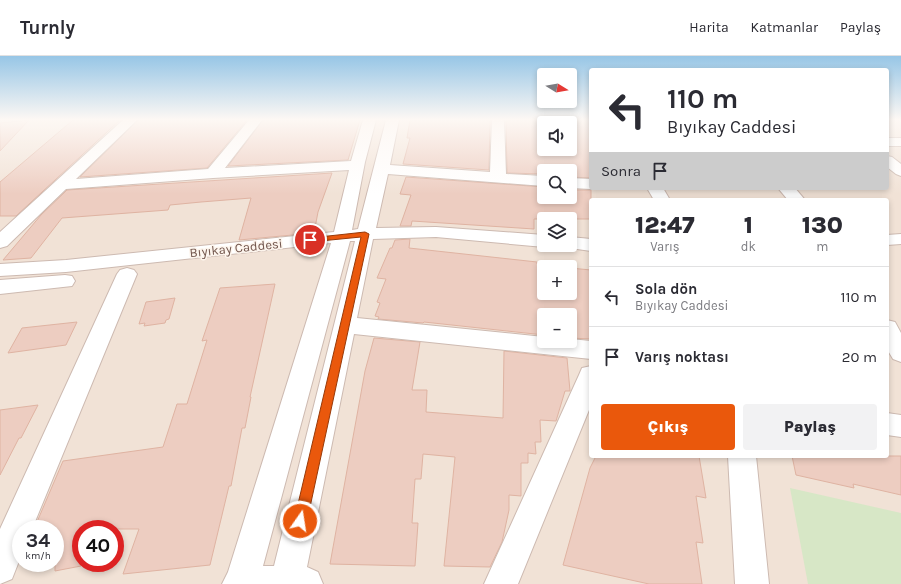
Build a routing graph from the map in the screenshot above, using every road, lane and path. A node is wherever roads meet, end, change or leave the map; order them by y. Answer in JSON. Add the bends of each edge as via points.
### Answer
{"nodes":[{"id":1,"x":105,"y":145,"type":"edge"},
{"id":2,"x":236,"y":145,"type":"edge"},
{"id":3,"x":363,"y":145,"type":"edge"},
{"id":4,"x":387,"y":145,"type":"edge"},
{"id":5,"x":498,"y":145,"type":"edge"},
{"id":6,"x":889,"y":162,"type":"edge"},
{"id":7,"x":357,"y":165,"type":"junction"},
{"id":8,"x":382,"y":169,"type":"junction"},
{"id":9,"x":901,"y":171,"type":"edge"},
{"id":10,"x":213,"y":173,"type":"junction"},
{"id":11,"x":498,"y":177,"type":"junction"},
{"id":12,"x":537,"y":180,"type":"edge"},
{"id":13,"x":577,"y":183,"type":"edge"},
{"id":14,"x":589,"y":184,"type":"edge"},
{"id":15,"x":62,"y":185,"type":"junction"},
{"id":16,"x":788,"y":190,"type":"edge"},
{"id":17,"x":795,"y":198,"type":"edge"},
{"id":18,"x":901,"y":239,"type":"edge"},
{"id":19,"x":348,"y":240,"type":"junction"},
{"id":20,"x":537,"y":240,"type":"edge"},
{"id":21,"x":889,"y":240,"type":"edge"},
{"id":22,"x":0,"y":242,"type":"edge"},
{"id":23,"x":577,"y":244,"type":"edge"},
{"id":24,"x":589,"y":245,"type":"edge"},
{"id":25,"x":0,"y":270,"type":"edge"},
{"id":26,"x":127,"y":274,"type":"junction"},
{"id":27,"x":0,"y":288,"type":"edge"},
{"id":28,"x":345,"y":325,"type":"junction"},
{"id":29,"x":889,"y":332,"type":"edge"},
{"id":30,"x":589,"y":350,"type":"edge"},
{"id":31,"x":901,"y":353,"type":"edge"},
{"id":32,"x":589,"y":380,"type":"edge"},
{"id":33,"x":889,"y":424,"type":"edge"},
{"id":34,"x":901,"y":426,"type":"edge"},
{"id":35,"x":742,"y":458,"type":"edge"},
{"id":36,"x":0,"y":567,"type":"edge"},
{"id":37,"x":293,"y":583,"type":"edge"},
{"id":38,"x":240,"y":584,"type":"edge"},
{"id":39,"x":501,"y":584,"type":"edge"},
{"id":40,"x":752,"y":584,"type":"edge"}],
"edges":[{"from":1,"to":15,"type":"street"},
{"from":2,"to":10,"type":"street"},
{"from":3,"to":7,"type":"street"},
{"from":4,"to":8,"type":"street"},
{"from":5,"to":11,"type":"street"},
{"from":6,"to":9,"type":"street"},
{"from":7,"to":10,"type":"street"},
{"from":7,"to":19,"type":"street"},
{"from":8,"to":11,"type":"street"},
{"from":8,"to":19,"type":"street"},
{"from":10,"to":15,"type":"street"},
{"from":11,"to":12,"type":"street"},
{"from":13,"to":14,"type":"street"},
{"from":15,"to":22,"type":"street"},
{"from":16,"to":17,"type":"street"},
{"from":18,"to":21,"type":"street"},
{"from":19,"to":20,"type":"street","via":[[436,232]]},
{"from":19,"to":25,"type":"street","name":"Bıyıkay Caddesi"},
{"from":19,"to":26,"type":"street","name":"Bıyıkay Caddesi","via":[[235,263]]},
{"from":19,"to":28,"type":"street"},
{"from":19,"to":38,"type":"street"},
{"from":23,"to":24,"type":"street"},
{"from":26,"to":27,"type":"street","name":"Bıyıkay Caddesi"},
{"from":26,"to":36,"type":"street"},
{"from":28,"to":30,"type":"street"},
{"from":28,"to":37,"type":"street"},
{"from":29,"to":31,"type":"street"},
{"from":32,"to":39,"type":"street"},
{"from":33,"to":34,"type":"street"},
{"from":35,"to":40,"type":"street"},
{"from":37,"to":38,"type":"street"}]}
